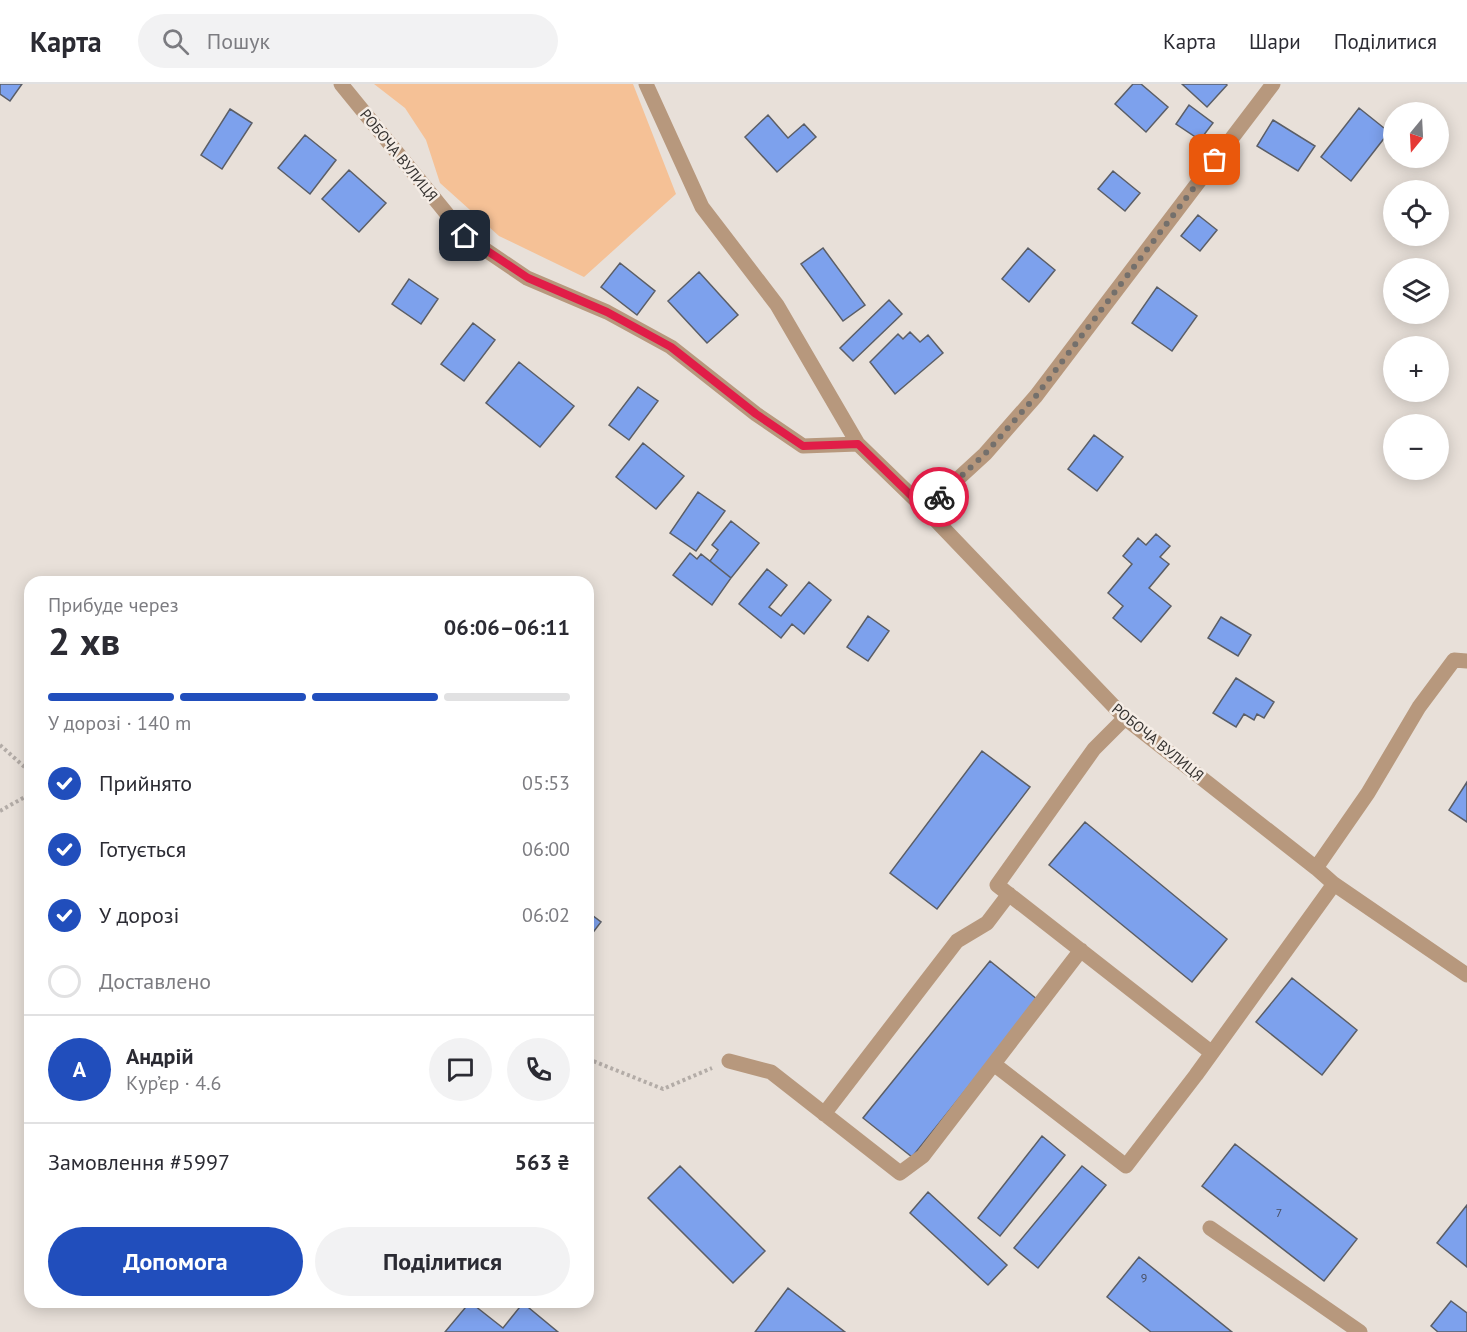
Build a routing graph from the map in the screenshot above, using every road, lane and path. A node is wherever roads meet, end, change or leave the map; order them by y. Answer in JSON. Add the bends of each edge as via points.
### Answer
{"nodes":[{"id":1,"x":341,"y":84,"type":"edge"},
{"id":2,"x":646,"y":84,"type":"edge"},
{"id":3,"x":1273,"y":84,"type":"edge"},
{"id":4,"x":858,"y":444,"type":"junction"},
{"id":5,"x":925,"y":509,"type":"junction"},
{"id":6,"x":1467,"y":661,"type":"edge"},
{"id":7,"x":1125,"y":718,"type":"junction"},
{"id":8,"x":0,"y":745,"type":"edge"},
{"id":9,"x":24,"y":767,"type":"edge"},
{"id":10,"x":24,"y":798,"type":"edge"},
{"id":11,"x":0,"y":811,"type":"edge"},
{"id":12,"x":1316,"y":868,"type":"junction"},
{"id":13,"x":1334,"y":884,"type":"junction"},
{"id":14,"x":1009,"y":894,"type":"junction"},
{"id":15,"x":1081,"y":950,"type":"junction"},
{"id":16,"x":1467,"y":975,"type":"edge"},
{"id":17,"x":1212,"y":1053,"type":"junction"},
{"id":18,"x":594,"y":1061,"type":"edge"},
{"id":19,"x":729,"y":1061,"type":"joint"},
{"id":20,"x":995,"y":1065,"type":"junction"},
{"id":21,"x":824,"y":1114,"type":"junction"},
{"id":22,"x":1210,"y":1228,"type":"dead end"},
{"id":23,"x":1360,"y":1332,"type":"edge"}],
"edges":[{"from":1,"to":4,"type":"street","name":"РОБОЧА ВУЛИЦЯ","via":[[465,236],[528,278],[607,312],[671,347],[803,446]]},
{"from":2,"to":4,"type":"street","name":"РОБОЧА ВУЛИЦЯ","via":[[702,207],[777,305]]},
{"from":3,"to":5,"type":"street","via":[[1036,396],[985,454]]},
{"from":4,"to":5,"type":"street","name":"РОБОЧА ВУЛИЦЯ"},
{"from":5,"to":7,"type":"street","name":"РОБОЧА ВУЛИЦЯ"},
{"from":6,"to":12,"type":"street","via":[[1454,660],[1419,707],[1368,793]]},
{"from":7,"to":12,"type":"street","name":"РОБОЧА ВУЛИЦЯ"},
{"from":7,"to":14,"type":"street","via":[[1094,749],[997,885]]},
{"from":8,"to":9,"type":"path"},
{"from":10,"to":11,"type":"path"},
{"from":12,"to":13,"type":"street","name":"РОБОЧА ВУЛИЦЯ"},
{"from":13,"to":16,"type":"street","name":"РОБОЧА ВУЛИЦЯ"},
{"from":13,"to":17,"type":"street"},
{"from":14,"to":15,"type":"street"},
{"from":14,"to":21,"type":"street","via":[[987,923],[957,941]]},
{"from":15,"to":17,"type":"street"},
{"from":15,"to":20,"type":"street"},
{"from":17,"to":20,"type":"street","via":[[1126,1166]]},
{"from":18,"to":19,"type":"path","via":[[663,1089]]},
{"from":19,"to":21,"type":"street","via":[[771,1072]]},
{"from":20,"to":21,"type":"street","via":[[923,1156],[900,1173]]},
{"from":22,"to":23,"type":"street"}]}
